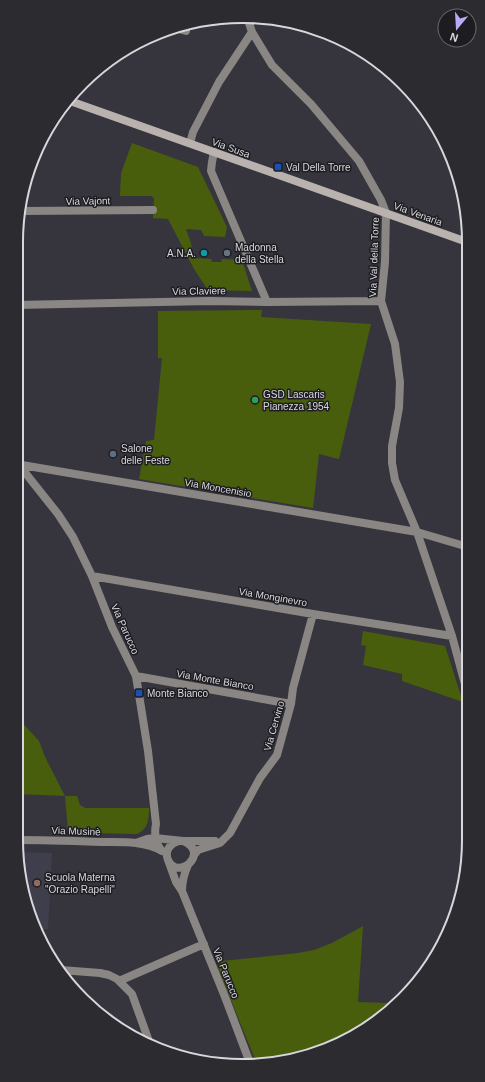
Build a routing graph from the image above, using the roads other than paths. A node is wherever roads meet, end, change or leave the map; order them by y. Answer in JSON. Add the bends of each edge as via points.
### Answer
{"nodes":[{"id":1,"x":249,"y":23,"type":"edge"},
{"id":2,"x":252,"y":32,"type":"junction"},
{"id":3,"x":74,"y":102,"type":"edge"},
{"id":4,"x":190,"y":143,"type":"junction"},
{"id":5,"x":214,"y":152,"type":"junction"},
{"id":6,"x":153,"y":210,"type":"dead end"},
{"id":7,"x":25,"y":211,"type":"edge"},
{"id":8,"x":386,"y":213,"type":"junction"},
{"id":9,"x":462,"y":240,"type":"edge"},
{"id":10,"x":381,"y":301,"type":"junction"},
{"id":11,"x":267,"y":302,"type":"junction"},
{"id":12,"x":23,"y":305,"type":"edge"},
{"id":13,"x":23,"y":465,"type":"edge"},
{"id":14,"x":23,"y":471,"type":"edge"},
{"id":15,"x":417,"y":532,"type":"junction"},
{"id":16,"x":462,"y":545,"type":"edge"},
{"id":17,"x":92,"y":576,"type":"junction"},
{"id":18,"x":313,"y":614,"type":"junction"},
{"id":19,"x":452,"y":636,"type":"junction"},
{"id":20,"x":462,"y":673,"type":"edge"},
{"id":21,"x":136,"y":676,"type":"junction"},
{"id":22,"x":291,"y":704,"type":"junction"},
{"id":23,"x":156,"y":824,"type":"junction"},
{"id":24,"x":230,"y":833,"type":"junction"},
{"id":25,"x":155,"y":838,"type":"junction"},
{"id":26,"x":23,"y":840,"type":"edge"},
{"id":27,"x":169,"y":840,"type":"junction"},
{"id":28,"x":182,"y":841,"type":"junction"},
{"id":29,"x":136,"y":843,"type":"junction"},
{"id":30,"x":161,"y":850,"type":"junction"},
{"id":31,"x":194,"y":855,"type":"junction"},
{"id":32,"x":168,"y":859,"type":"junction"},
{"id":33,"x":188,"y":865,"type":"junction"},
{"id":34,"x":182,"y":891,"type":"junction"},
{"id":35,"x":204,"y":944,"type":"junction"},
{"id":36,"x":66,"y":970,"type":"edge"},
{"id":37,"x":119,"y":981,"type":"junction"},
{"id":38,"x":148,"y":1037,"type":"edge"},
{"id":39,"x":249,"y":1059,"type":"edge"}],
"edges":[{"from":1,"to":2,"type":"street","name":"Via Val della Torre"},
{"from":2,"to":4,"type":"street","via":[[219,82],[193,132]]},
{"from":2,"to":8,"type":"street","name":"Via Val della Torre","via":[[272,65],[312,104],[359,161]]},
{"from":3,"to":4,"type":"main road","name":"Via Susa"},
{"from":4,"to":5,"type":"main road","name":"Via Susa"},
{"from":5,"to":8,"type":"main road","name":"Via Susa"},
{"from":5,"to":11,"type":"street","via":[[211,171]]},
{"from":6,"to":7,"type":"street","name":"Via Vajont"},
{"from":8,"to":9,"type":"main road","name":"Via Venaria"},
{"from":8,"to":10,"type":"street","name":"Via Val della Torre"},
{"from":10,"to":11,"type":"street","name":"Via Claviere"},
{"from":10,"to":15,"type":"street","name":"Via Val della Torre","via":[[395,344],[400,382],[392,463],[395,480]]},
{"from":11,"to":12,"type":"street","name":"Via Claviere","via":[[209,300]]},
{"from":13,"to":15,"type":"street","name":"Via Moncenisio"},
{"from":14,"to":17,"type":"street","name":"Via Parucco","via":[[58,514],[73,537]]},
{"from":15,"to":16,"type":"street"},
{"from":15,"to":19,"type":"street","name":"Via Val della Torre"},
{"from":17,"to":18,"type":"street","name":"Via Monginevro"},
{"from":17,"to":21,"type":"street","name":"Via Parucco","via":[[112,627]]},
{"from":18,"to":19,"type":"street","name":"Via Monginevro"},
{"from":18,"to":22,"type":"street","name":"Via Cervino"},
{"from":19,"to":20,"type":"street","name":"Via Val della Torre"},
{"from":21,"to":22,"type":"street","name":"Via Monte Bianco"},
{"from":21,"to":23,"type":"street","name":"Via Parucco"},
{"from":22,"to":24,"type":"street","name":"Via Cervino","via":[[278,754],[260,778]]},
{"from":23,"to":25,"type":"street","name":"Via Parucco"},
{"from":23,"to":27,"type":"street"},
{"from":23,"to":29,"type":"street"},
{"from":24,"to":28,"type":"street","via":[[215,841]]},
{"from":24,"to":31,"type":"street","name":"Via Cervino","via":[[220,843],[198,850]]},
{"from":25,"to":27,"type":"street"},
{"from":25,"to":29,"type":"street"},
{"from":25,"to":30,"type":"street"},
{"from":26,"to":29,"type":"street","name":"Via Musinè"},
{"from":27,"to":28,"type":"street"},
{"from":28,"to":31,"type":"street","via":[[191,845]]},
{"from":28,"to":32,"type":"street","via":[[175,842],[169,847]]},
{"from":29,"to":30,"type":"street"},
{"from":30,"to":32,"type":"street"},
{"from":31,"to":33,"type":"street"},
{"from":32,"to":33,"type":"street","via":[[179,868]]},
{"from":32,"to":34,"type":"street","name":"Via Parucco"},
{"from":33,"to":34,"type":"street","via":[[184,873]]},
{"from":34,"to":35,"type":"street","name":"Via Parucco"},
{"from":35,"to":37,"type":"street"},
{"from":35,"to":39,"type":"street","name":"Via Parucco"},
{"from":36,"to":37,"type":"street","via":[[100,973]]},
{"from":37,"to":38,"type":"street","via":[[132,994]]}]}
